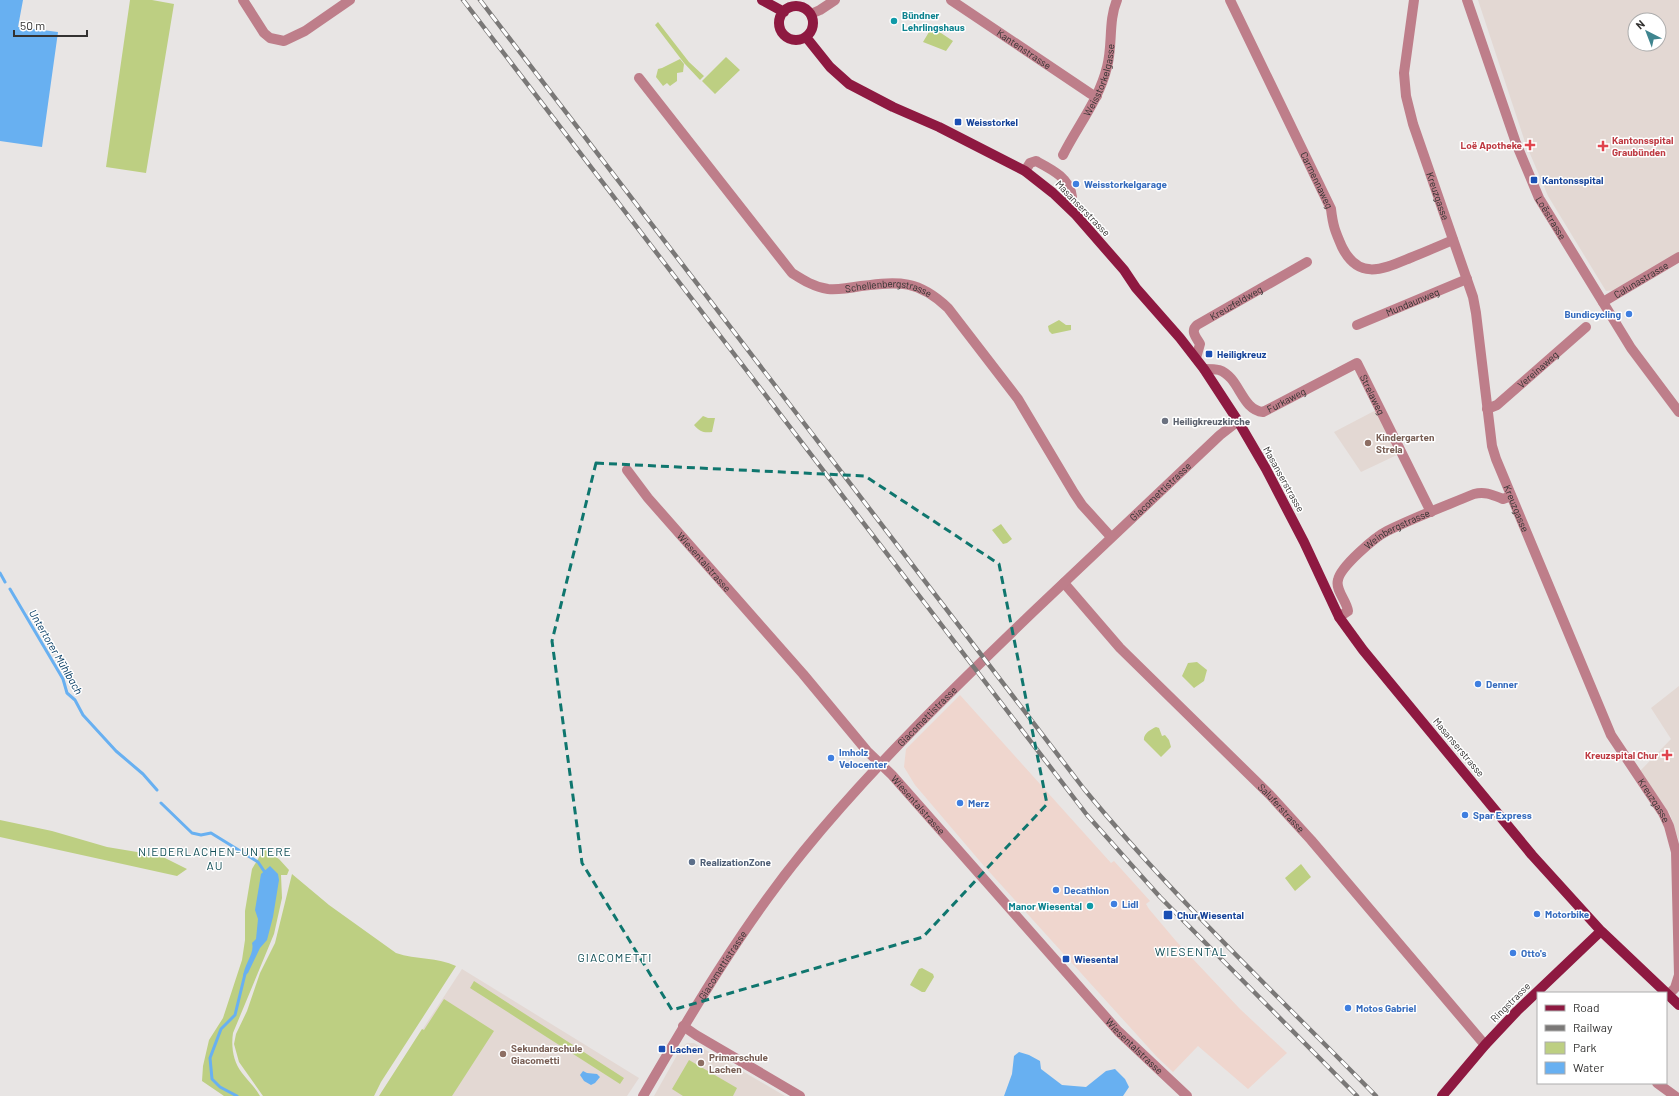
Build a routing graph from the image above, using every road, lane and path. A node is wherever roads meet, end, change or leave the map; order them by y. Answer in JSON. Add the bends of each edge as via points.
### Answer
{"nodes":[{"id":1,"x":244,"y":0,"type":"edge"},
{"id":2,"x":350,"y":0,"type":"edge"},
{"id":3,"x":762,"y":0,"type":"edge"},
{"id":4,"x":834,"y":0,"type":"edge"},
{"id":5,"x":951,"y":0,"type":"edge"},
{"id":6,"x":1117,"y":0,"type":"edge"},
{"id":7,"x":1230,"y":0,"type":"edge"},
{"id":8,"x":1414,"y":0,"type":"edge"},
{"id":9,"x":1467,"y":0,"type":"edge"},
{"id":10,"x":784,"y":12,"type":"junction"},
{"id":11,"x":811,"y":14,"type":"junction"},
{"id":12,"x":806,"y":36,"type":"junction"},
{"id":13,"x":639,"y":78,"type":"dead end"},
{"id":14,"x":1097,"y":96,"type":"junction"},
{"id":15,"x":1063,"y":155,"type":"dead end"},
{"id":16,"x":1025,"y":171,"type":"junction"},
{"id":17,"x":1066,"y":204,"type":"junction"},
{"id":18,"x":1453,"y":240,"type":"junction"},
{"id":19,"x":1679,"y":257,"type":"edge"},
{"id":20,"x":1308,"y":262,"type":"dead end"},
{"id":21,"x":1467,"y":278,"type":"junction"},
{"id":22,"x":1602,"y":302,"type":"junction"},
{"id":23,"x":1357,"y":325,"type":"dead end"},
{"id":24,"x":1586,"y":327,"type":"dead end"},
{"id":25,"x":1196,"y":358,"type":"junction"},
{"id":26,"x":1358,"y":363,"type":"joint"},
{"id":27,"x":1204,"y":369,"type":"junction"},
{"id":28,"x":1487,"y":408,"type":"junction"},
{"id":29,"x":1679,"y":412,"type":"edge"},
{"id":30,"x":1238,"y":421,"type":"junction"},
{"id":31,"x":627,"y":470,"type":"dead end"},
{"id":32,"x":1511,"y":496,"type":"junction"},
{"id":33,"x":1431,"y":512,"type":"junction"},
{"id":34,"x":1111,"y":537,"type":"junction"},
{"id":35,"x":1064,"y":583,"type":"junction"},
{"id":36,"x":1339,"y":617,"type":"junction"},
{"id":37,"x":880,"y":764,"type":"junction"},
{"id":38,"x":1602,"y":931,"type":"junction"},
{"id":39,"x":1679,"y":966,"type":"edge"},
{"id":40,"x":1537,"y":992,"type":"edge"},
{"id":41,"x":1537,"y":992,"type":"edge"},
{"id":42,"x":1665,"y":992,"type":"edge"},
{"id":43,"x":1668,"y":995,"type":"joint"},
{"id":44,"x":1679,"y":1005,"type":"edge"},
{"id":45,"x":683,"y":1026,"type":"junction"},
{"id":46,"x":1485,"y":1045,"type":"junction"},
{"id":47,"x":1658,"y":1084,"type":"edge"},
{"id":48,"x":643,"y":1096,"type":"edge"},
{"id":49,"x":800,"y":1096,"type":"edge"},
{"id":50,"x":1187,"y":1096,"type":"edge"},
{"id":51,"x":1442,"y":1096,"type":"edge"},
{"id":52,"x":1675,"y":1096,"type":"edge"}],
"edges":[{"from":1,"to":2,"type":"street","via":[[264,33],[270,38],[284,41],[305,31]]},
{"from":3,"to":10,"type":"main road"},
{"from":4,"to":11,"type":"street"},
{"from":5,"to":14,"type":"street","name":"Kantenstrasse"},
{"from":6,"to":14,"type":"street","name":"Weisstorkelgasse","via":[[1113,10],[1107,67]]},
{"from":7,"to":18,"type":"street","name":"Carmennaweg","via":[[1331,209],[1333,227],[1346,256],[1360,267],[1377,270]]},
{"from":8,"to":18,"type":"street","name":"Kreuzgasse","via":[[1404,73],[1406,96],[1413,124]]},
{"from":9,"to":22,"type":"street","name":"Loëstrasse","via":[[1532,184],[1551,220]]},
{"from":10,"to":11,"type":"main road","via":[[788,8],[798,6]]},
{"from":10,"to":12,"type":"main road","via":[[780,21],[782,32],[788,38],[796,40]]},
{"from":11,"to":12,"type":"main road","via":[[812,29]]},
{"from":12,"to":16,"type":"main road","name":"Masanserstrasse","via":[[826,63],[850,84]]},
{"from":13,"to":34,"type":"street","name":"Schellenbergstrasse","via":[[792,272],[812,285],[828,289],[898,282],[929,292],[942,301],[1018,399],[1074,493]]},
{"from":14,"to":15,"type":"street","name":"Weisstorkelgasse"},
{"from":16,"to":17,"type":"main road","name":"Masanserstrasse"},
{"from":16,"to":17,"type":"street","via":[[1030,163],[1036,161],[1057,172],[1071,190],[1072,197]]},
{"from":17,"to":25,"type":"main road","name":"Masanserstrasse"},
{"from":18,"to":21,"type":"street","name":"Kreuzgasse"},
{"from":19,"to":22,"type":"street","name":"Calunastrasse"},
{"from":20,"to":25,"type":"street","name":"Kreuzfeldweg","via":[[1197,324],[1193,332],[1200,344]]},
{"from":21,"to":23,"type":"street","name":"Mundaunweg"},
{"from":21,"to":28,"type":"street","name":"Kreuzgasse","via":[[1476,314]]},
{"from":22,"to":29,"type":"street","name":"Loëstrasse","via":[[1631,348]]},
{"from":24,"to":28,"type":"street","name":"Vereinaweg","via":[[1497,405]]},
{"from":25,"to":27,"type":"main road","name":"Masanserstrasse"},
{"from":26,"to":27,"type":"street","name":"Furkaweg","via":[[1263,412],[1248,404],[1232,380],[1220,370]]},
{"from":26,"to":33,"type":"street","name":"Strelaweg"},
{"from":27,"to":30,"type":"main road","name":"Masanserstrasse"},
{"from":28,"to":32,"type":"street","name":"Kreuzgasse","via":[[1492,446]]},
{"from":30,"to":34,"type":"street","name":"Giacomettistrasse"},
{"from":30,"to":36,"type":"main road","name":"Masanserstrasse","via":[[1276,485]]},
{"from":31,"to":37,"type":"street","name":"Wiesentalstrasse","via":[[648,498]]},
{"from":32,"to":33,"type":"street","name":"Weinbergstrasse","via":[[1503,499],[1481,492]]},
{"from":32,"to":39,"type":"street","name":"Kreuzgasse","via":[[1614,742],[1663,813],[1669,826],[1676,852]]},
{"from":33,"to":36,"type":"street","name":"Weinbergstrasse","via":[[1386,532],[1349,562],[1337,580],[1348,611]]},
{"from":34,"to":35,"type":"street","name":"Giacomettistrasse"},
{"from":35,"to":37,"type":"street","name":"Giacomettistrasse"},
{"from":35,"to":46,"type":"street","name":"Saluferstrasse","via":[[1120,648],[1270,794]]},
{"from":36,"to":38,"type":"main road","name":"Masanserstrasse","via":[[1373,663],[1532,855]]},
{"from":37,"to":45,"type":"street","name":"Giacomettistrasse","via":[[804,850],[766,900]]},
{"from":37,"to":50,"type":"street","name":"Wiesentalstrasse","via":[[1118,1031]]},
{"from":38,"to":40,"type":"main road","name":"Ringstrasse"},
{"from":38,"to":42,"type":"main road","name":"Masanserstrasse"},
{"from":39,"to":43,"type":"street","name":"Kreuzgasse","via":[[1677,984]]},
{"from":41,"to":46,"type":"main road","name":"Ringstrasse"},
{"from":43,"to":44,"type":"main road","name":"Masanserstrasse"},
{"from":45,"to":48,"type":"street","name":"Giacomettistrasse"},
{"from":45,"to":49,"type":"street"},
{"from":46,"to":51,"type":"main road","name":"Ringstrasse"},
{"from":47,"to":52,"type":"street"}]}
